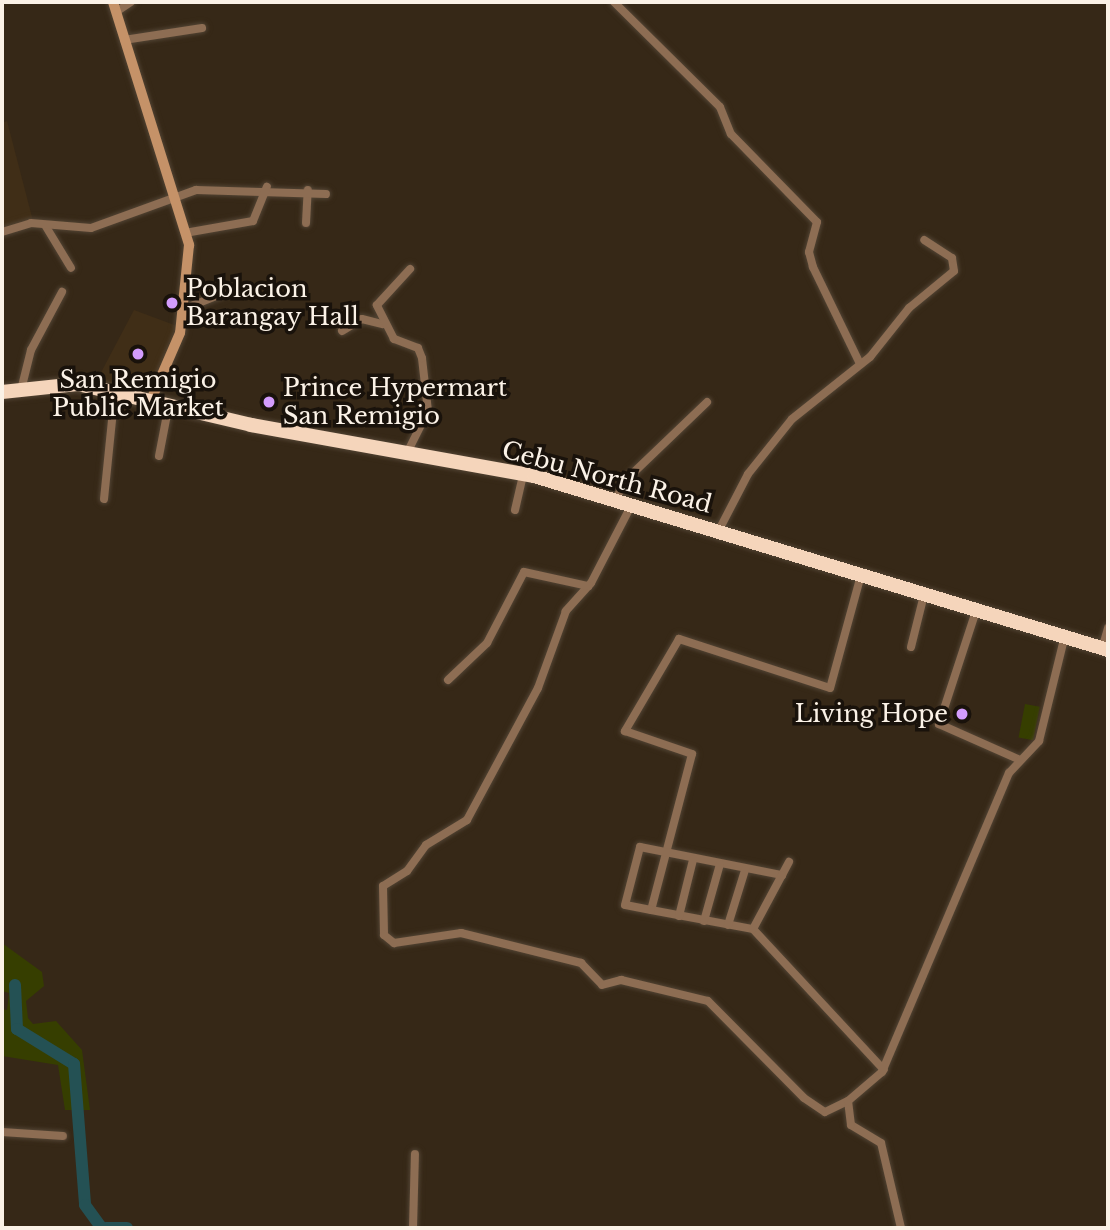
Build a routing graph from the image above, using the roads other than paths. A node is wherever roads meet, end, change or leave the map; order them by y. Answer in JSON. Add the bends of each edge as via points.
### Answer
{"nodes":[{"id":1,"x":131,"y":2,"type":"edge"},
{"id":2,"x":614,"y":2,"type":"edge"},
{"id":3,"x":115,"y":7,"type":"edge"},
{"id":4,"x":202,"y":28,"type":"dead end"},
{"id":5,"x":124,"y":40,"type":"junction"},
{"id":6,"x":267,"y":187,"type":"junction"},
{"id":7,"x":308,"y":190,"type":"junction"},
{"id":8,"x":326,"y":194,"type":"dead end"},
{"id":9,"x":174,"y":195,"type":"junction"},
{"id":10,"x":306,"y":223,"type":"dead end"},
{"id":11,"x":45,"y":225,"type":"junction"},
{"id":12,"x":2,"y":232,"type":"edge"},
{"id":13,"x":185,"y":233,"type":"junction"},
{"id":14,"x":924,"y":240,"type":"dead end"},
{"id":15,"x":71,"y":268,"type":"dead end"},
{"id":16,"x":410,"y":269,"type":"dead end"},
{"id":17,"x":234,"y":289,"type":"dead end"},
{"id":18,"x":62,"y":292,"type":"dead end"},
{"id":19,"x":186,"y":308,"type":"junction"},
{"id":20,"x":382,"y":324,"type":"junction"},
{"id":21,"x":342,"y":331,"type":"dead end"},
{"id":22,"x":860,"y":364,"type":"junction"},
{"id":23,"x":22,"y":386,"type":"junction"},
{"id":24,"x":115,"y":390,"type":"junction"},
{"id":25,"x":2,"y":392,"type":"edge"},
{"id":26,"x":151,"y":400,"type":"junction"},
{"id":27,"x":707,"y":402,"type":"dead end"},
{"id":28,"x":169,"y":404,"type":"junction"},
{"id":29,"x":407,"y":453,"type":"junction"},
{"id":30,"x":159,"y":456,"type":"dead end"},
{"id":31,"x":523,"y":474,"type":"junction"},
{"id":32,"x":104,"y":499,"type":"dead end"},
{"id":33,"x":615,"y":499,"type":"junction"},
{"id":34,"x":632,"y":505,"type":"junction"},
{"id":35,"x":514,"y":510,"type":"dead end"},
{"id":36,"x":719,"y":530,"type":"junction"},
{"id":37,"x":861,"y":575,"type":"junction"},
{"id":38,"x":588,"y":586,"type":"junction"},
{"id":39,"x":924,"y":595,"type":"junction"},
{"id":40,"x":975,"y":614,"type":"junction"},
{"id":41,"x":1108,"y":628,"type":"edge"},
{"id":42,"x":1063,"y":639,"type":"junction"},
{"id":43,"x":911,"y":647,"type":"dead end"},
{"id":44,"x":1105,"y":649,"type":"edge"},
{"id":45,"x":448,"y":680,"type":"dead end"},
{"id":46,"x":1001,"y":756,"type":"junction"},
{"id":47,"x":1018,"y":759,"type":"junction"},
{"id":48,"x":1009,"y":774,"type":"junction"},
{"id":49,"x":664,"y":855,"type":"junction"},
{"id":50,"x":693,"y":860,"type":"junction"},
{"id":51,"x":789,"y":862,"type":"dead end"},
{"id":52,"x":720,"y":864,"type":"junction"},
{"id":53,"x":745,"y":870,"type":"junction"},
{"id":54,"x":782,"y":875,"type":"junction"},
{"id":55,"x":651,"y":910,"type":"junction"},
{"id":56,"x":679,"y":916,"type":"junction"},
{"id":57,"x":704,"y":921,"type":"junction"},
{"id":58,"x":728,"y":925,"type":"junction"},
{"id":59,"x":753,"y":929,"type":"junction"},
{"id":60,"x":884,"y":1070,"type":"junction"},
{"id":61,"x":848,"y":1101,"type":"junction"},
{"id":62,"x":2,"y":1132,"type":"edge"},
{"id":63,"x":63,"y":1136,"type":"dead end"},
{"id":64,"x":415,"y":1154,"type":"dead end"},
{"id":65,"x":413,"y":1228,"type":"edge"},
{"id":66,"x":901,"y":1228,"type":"edge"}],
"edges":[{"from":1,"to":3,"type":"street"},
{"from":2,"to":22,"type":"street","via":[[720,107],[731,134],[817,222],[809,252],[813,267]]},
{"from":3,"to":5,"type":"street"},
{"from":4,"to":5,"type":"street"},
{"from":5,"to":9,"type":"street"},
{"from":6,"to":7,"type":"street"},
{"from":6,"to":9,"type":"street"},
{"from":6,"to":13,"type":"street","via":[[253,221]]},
{"from":7,"to":8,"type":"street"},
{"from":7,"to":10,"type":"street"},
{"from":9,"to":11,"type":"street","via":[[91,228]]},
{"from":9,"to":13,"type":"street"},
{"from":11,"to":12,"type":"street"},
{"from":11,"to":15,"type":"street"},
{"from":13,"to":19,"type":"street"},
{"from":14,"to":22,"type":"street","via":[[952,258],[954,271],[909,308]]},
{"from":16,"to":20,"type":"street","via":[[377,305]]},
{"from":17,"to":19,"type":"street"},
{"from":18,"to":23,"type":"street","via":[[32,350]]},
{"from":19,"to":26,"type":"street"},
{"from":20,"to":21,"type":"street","via":[[362,319]]},
{"from":20,"to":29,"type":"street","via":[[394,339],[418,348],[426,381],[428,411]]},
{"from":22,"to":36,"type":"street","via":[[792,419],[748,474]]},
{"from":23,"to":24,"type":"highway","name":"Cebu North Road"},
{"from":23,"to":25,"type":"highway","name":"Cebu North Road"},
{"from":24,"to":26,"type":"highway","name":"Cebu North Road"},
{"from":24,"to":32,"type":"street"},
{"from":26,"to":28,"type":"highway","name":"Cebu North Road"},
{"from":27,"to":33,"type":"street","via":[[632,474]]},
{"from":28,"to":29,"type":"highway","name":"Cebu North Road"},
{"from":28,"to":30,"type":"street"},
{"from":29,"to":31,"type":"highway","name":"Cebu North Road"},
{"from":31,"to":33,"type":"highway","name":"Cebu North Road"},
{"from":31,"to":35,"type":"street"},
{"from":33,"to":34,"type":"highway","name":"Cebu North Road"},
{"from":34,"to":36,"type":"highway","name":"Cebu North Road"},
{"from":34,"to":38,"type":"street"},
{"from":36,"to":37,"type":"highway","name":"Cebu North Road"},
{"from":37,"to":39,"type":"highway","name":"Cebu North Road"},
{"from":37,"to":49,"type":"street","via":[[830,688],[688,640],[673,642],[625,731],[691,751]]},
{"from":38,"to":45,"type":"street","via":[[524,572],[487,643]]},
{"from":38,"to":61,"type":"street","via":[[566,611],[538,688],[467,820],[426,845],[383,886],[384,935],[394,943],[461,933],[580,963],[602,985],[621,981],[708,1001],[804,1098],[825,1112]]},
{"from":39,"to":40,"type":"highway","name":"Cebu North Road"},
{"from":39,"to":43,"type":"street"},
{"from":40,"to":42,"type":"highway","name":"Cebu North Road"},
{"from":40,"to":46,"type":"street","via":[[939,724]]},
{"from":41,"to":44,"type":"street"},
{"from":42,"to":44,"type":"highway","name":"Cebu North Road"},
{"from":42,"to":47,"type":"street","via":[[1040,741]]},
{"from":46,"to":47,"type":"street"},
{"from":46,"to":48,"type":"street"},
{"from":47,"to":48,"type":"street"},
{"from":48,"to":60,"type":"street"},
{"from":49,"to":50,"type":"street"},
{"from":49,"to":55,"type":"street"},
{"from":49,"to":55,"type":"street","via":[[640,847],[627,894],[625,905]]},
{"from":50,"to":52,"type":"street"},
{"from":50,"to":56,"type":"street"},
{"from":51,"to":54,"type":"street"},
{"from":52,"to":53,"type":"street"},
{"from":52,"to":57,"type":"street"},
{"from":53,"to":54,"type":"street"},
{"from":53,"to":58,"type":"street"},
{"from":54,"to":59,"type":"street"},
{"from":55,"to":56,"type":"street"},
{"from":56,"to":57,"type":"street"},
{"from":57,"to":58,"type":"street"},
{"from":58,"to":59,"type":"street"},
{"from":59,"to":60,"type":"street"},
{"from":60,"to":61,"type":"street"},
{"from":61,"to":66,"type":"street","via":[[851,1125],[881,1143]]},
{"from":62,"to":63,"type":"street"},
{"from":64,"to":65,"type":"street"}]}
